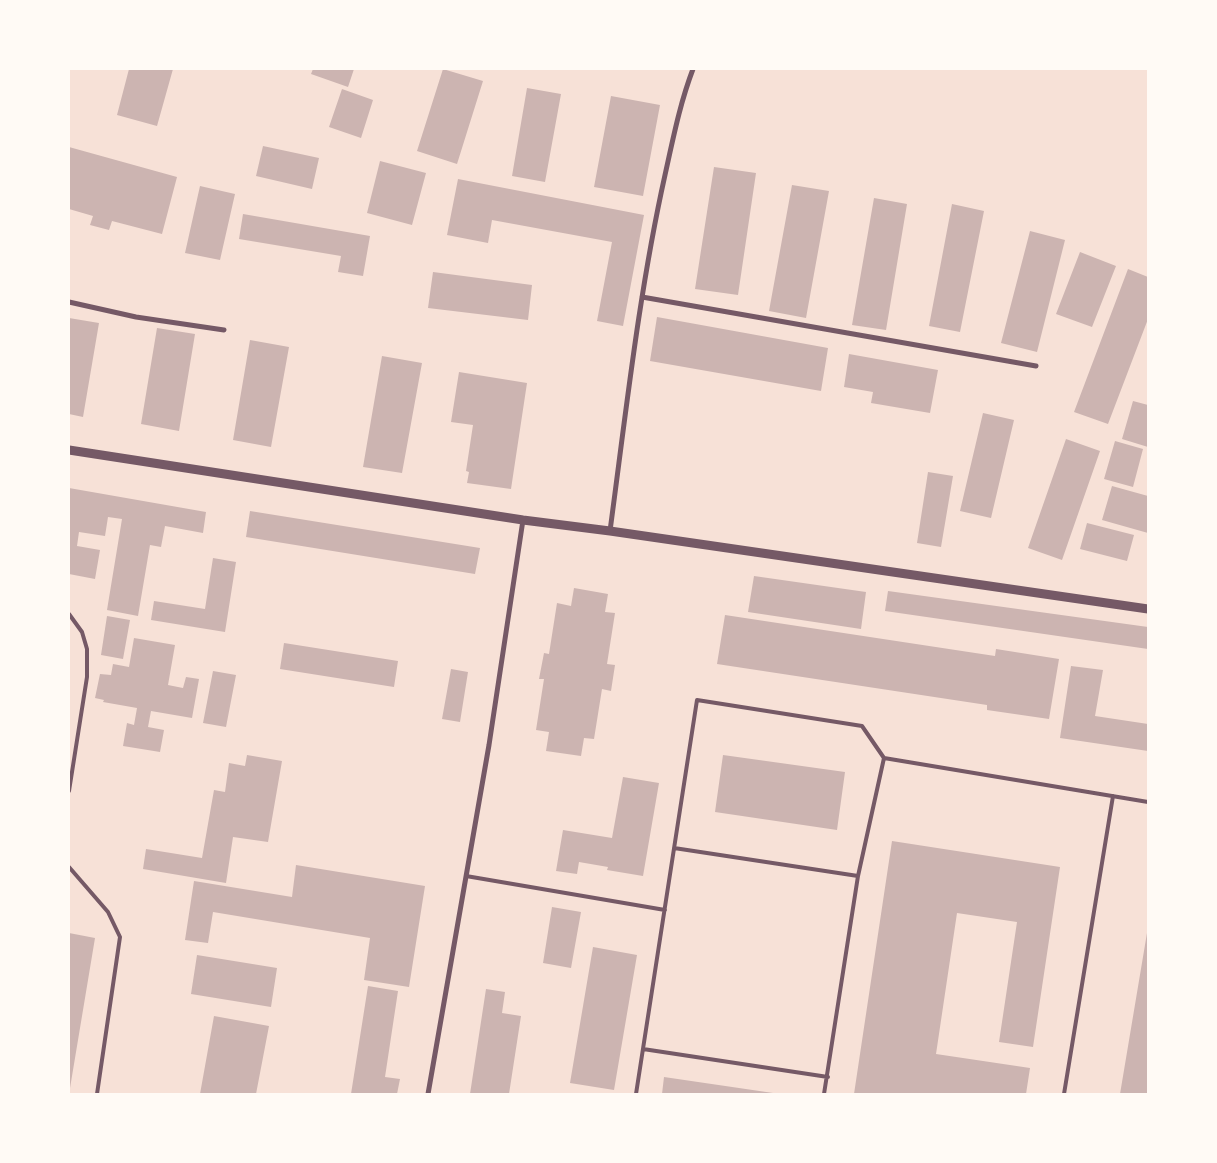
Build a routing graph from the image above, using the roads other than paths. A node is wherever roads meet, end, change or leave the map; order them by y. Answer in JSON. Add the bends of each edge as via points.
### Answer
{"nodes":[{"id":1,"x":693,"y":69,"type":"edge"},
{"id":2,"x":642,"y":297,"type":"junction"},
{"id":3,"x":69,"y":302,"type":"edge"},
{"id":4,"x":224,"y":330,"type":"dead end"},
{"id":5,"x":1036,"y":366,"type":"dead end"},
{"id":6,"x":69,"y":450,"type":"edge"},
{"id":7,"x":523,"y":520,"type":"junction"},
{"id":8,"x":610,"y":531,"type":"junction"},
{"id":9,"x":1148,"y":608,"type":"edge"},
{"id":10,"x":69,"y":614,"type":"edge"},
{"id":11,"x":884,"y":758,"type":"junction"},
{"id":12,"x":69,"y":791,"type":"edge"},
{"id":13,"x":1113,"y":796,"type":"junction"},
{"id":14,"x":1148,"y":802,"type":"edge"},
{"id":15,"x":674,"y":848,"type":"junction"},
{"id":16,"x":69,"y":867,"type":"edge"},
{"id":17,"x":466,"y":876,"type":"junction"},
{"id":18,"x":858,"y":876,"type":"junction"},
{"id":19,"x":665,"y":910,"type":"junction"},
{"id":20,"x":643,"y":1049,"type":"junction"},
{"id":21,"x":828,"y":1077,"type":"junction"},
{"id":22,"x":96,"y":1094,"type":"edge"},
{"id":23,"x":428,"y":1094,"type":"edge"},
{"id":24,"x":636,"y":1094,"type":"edge"},
{"id":25,"x":824,"y":1094,"type":"edge"},
{"id":26,"x":1064,"y":1094,"type":"edge"}],
"edges":[{"from":1,"to":2,"type":"street","via":[[684,92],[656,215]]},
{"from":2,"to":5,"type":"street"},
{"from":2,"to":8,"type":"street"},
{"from":3,"to":4,"type":"street","via":[[136,317]]},
{"from":6,"to":7,"type":"street"},
{"from":7,"to":8,"type":"street"},
{"from":7,"to":17,"type":"street"},
{"from":8,"to":9,"type":"street"},
{"from":10,"to":12,"type":"lane","via":[[82,632],[87,649],[87,677]]},
{"from":11,"to":13,"type":"lane"},
{"from":11,"to":15,"type":"lane","via":[[862,726],[697,700]]},
{"from":11,"to":18,"type":"lane"},
{"from":13,"to":14,"type":"lane"},
{"from":13,"to":26,"type":"lane"},
{"from":15,"to":18,"type":"lane"},
{"from":15,"to":19,"type":"lane"},
{"from":16,"to":22,"type":"lane","via":[[108,912],[120,937]]},
{"from":17,"to":19,"type":"lane"},
{"from":17,"to":23,"type":"street"},
{"from":18,"to":21,"type":"lane"},
{"from":19,"to":20,"type":"lane"},
{"from":20,"to":21,"type":"lane"},
{"from":20,"to":24,"type":"lane"},
{"from":21,"to":25,"type":"lane"}]}
